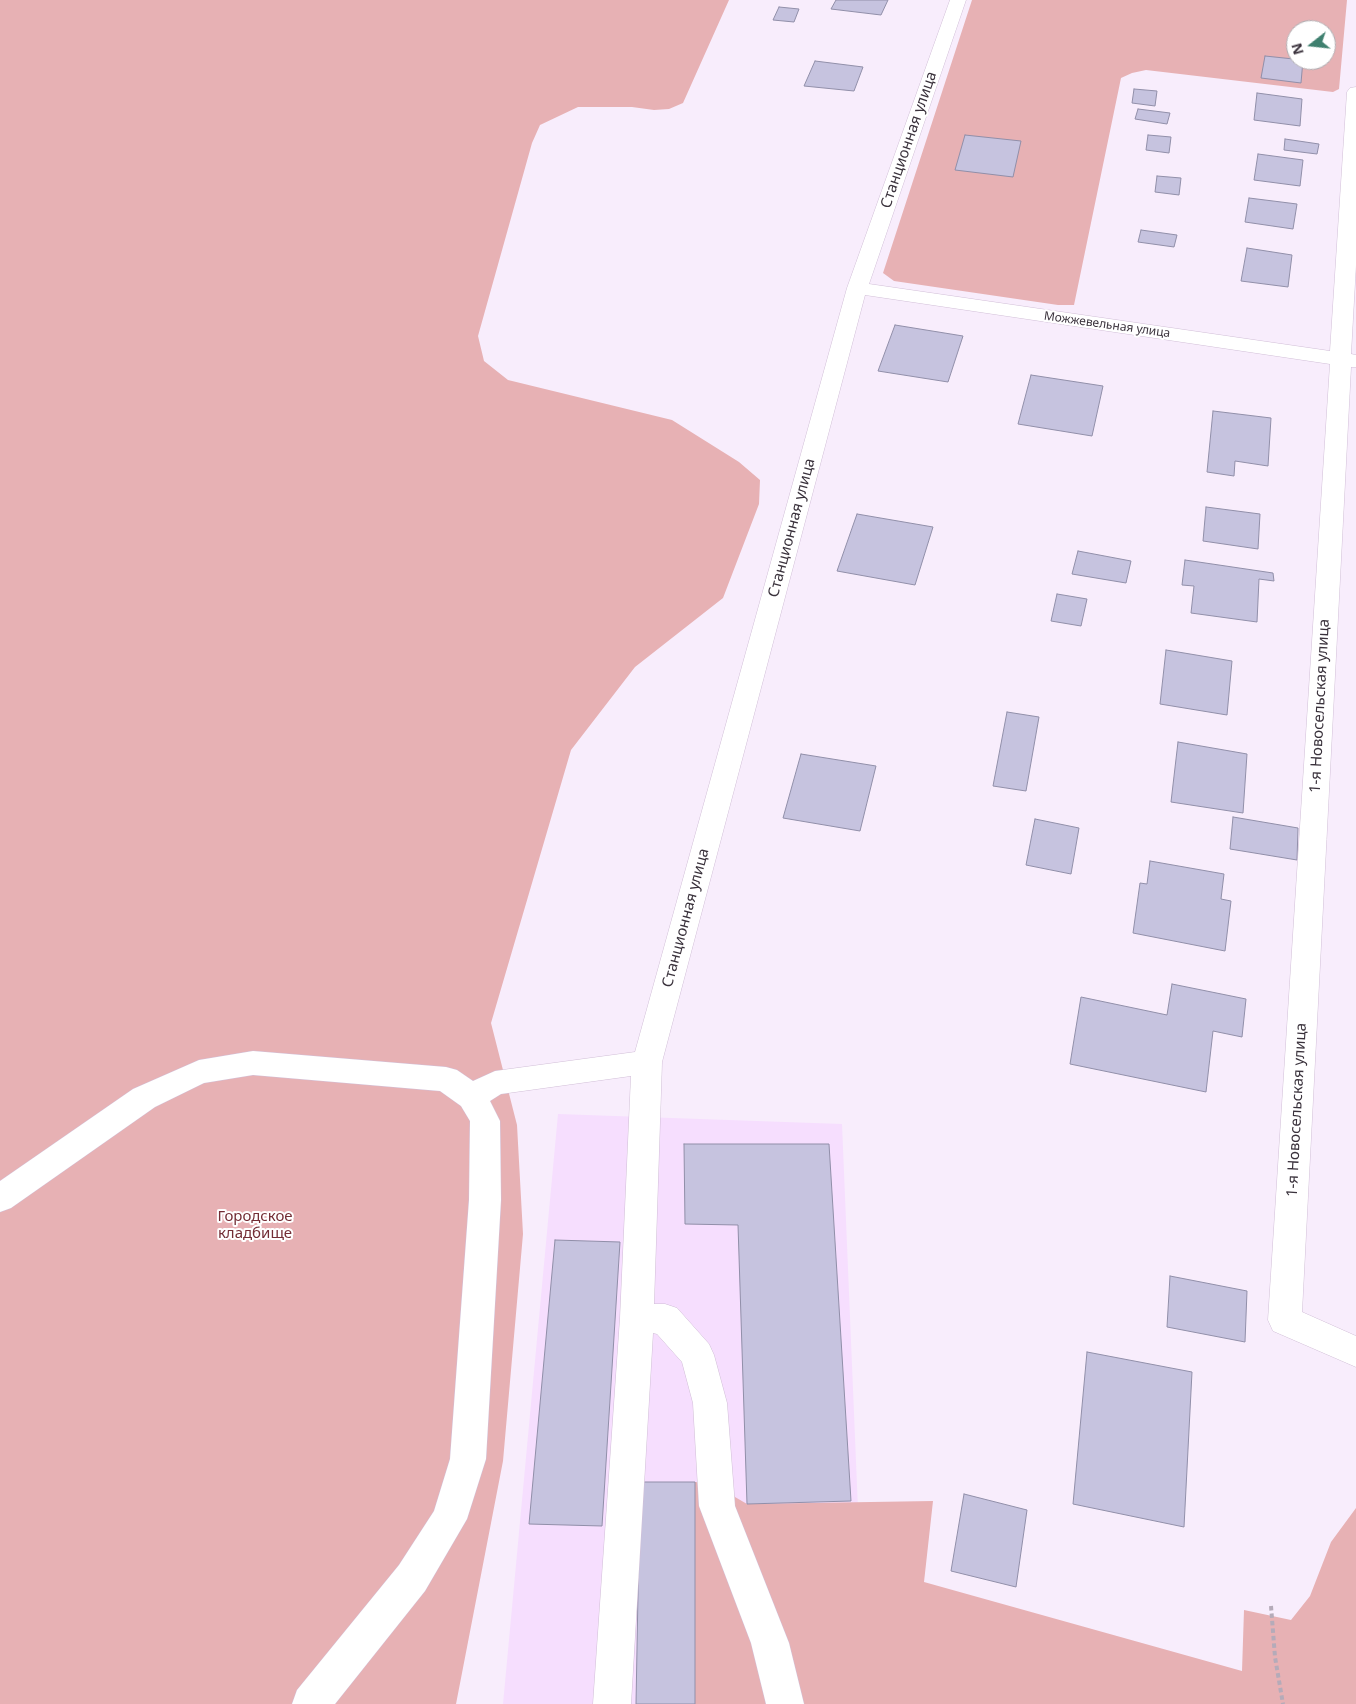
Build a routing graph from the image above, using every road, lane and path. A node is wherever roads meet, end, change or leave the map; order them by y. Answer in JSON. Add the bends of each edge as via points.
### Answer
{"nodes":[{"id":1,"x":958,"y":0,"type":"edge"},
{"id":2,"x":1356,"y":92,"type":"edge"},
{"id":3,"x":857,"y":288,"type":"junction"},
{"id":4,"x":1348,"y":360,"type":"edge"},
{"id":5,"x":647,"y":1062,"type":"junction"},
{"id":6,"x":472,"y":1097,"type":"junction"},
{"id":7,"x":0,"y":1198,"type":"edge"},
{"id":8,"x":637,"y":1318,"type":"junction"},
{"id":9,"x":1356,"y":1352,"type":"edge"},
{"id":10,"x":1272,"y":1606,"type":"dead end"},
{"id":11,"x":311,"y":1704,"type":"edge"},
{"id":12,"x":612,"y":1704,"type":"edge"},
{"id":13,"x":785,"y":1704,"type":"edge"},
{"id":14,"x":1283,"y":1704,"type":"edge"}],
"edges":[{"from":1,"to":3,"type":"street","name":"Станционная улица"},
{"from":2,"to":4,"type":"street","name":"1-я Новосельская улица"},
{"from":3,"to":4,"type":"street","name":"Можжевельная улица"},
{"from":3,"to":5,"type":"street","name":"Станционная улица"},
{"from":4,"to":9,"type":"street","name":"1-я Новосельская улица","via":[[1285,1320]]},
{"from":5,"to":6,"type":"street","via":[[495,1083]]},
{"from":5,"to":8,"type":"street","name":"Станционная улица"},
{"from":6,"to":7,"type":"street","via":[[446,1079],[253,1063],[199,1072],[144,1098]]},
{"from":6,"to":11,"type":"street","via":[[485,1121],[486,1200],[468,1460],[449,1519],[412,1578]]},
{"from":8,"to":12,"type":"street","name":"Станционная улица"},
{"from":8,"to":13,"type":"street","via":[[664,1320],[696,1355],[710,1403],[717,1506],[770,1643]]},
{"from":10,"to":14,"type":"path","via":[[1275,1657]]}]}
